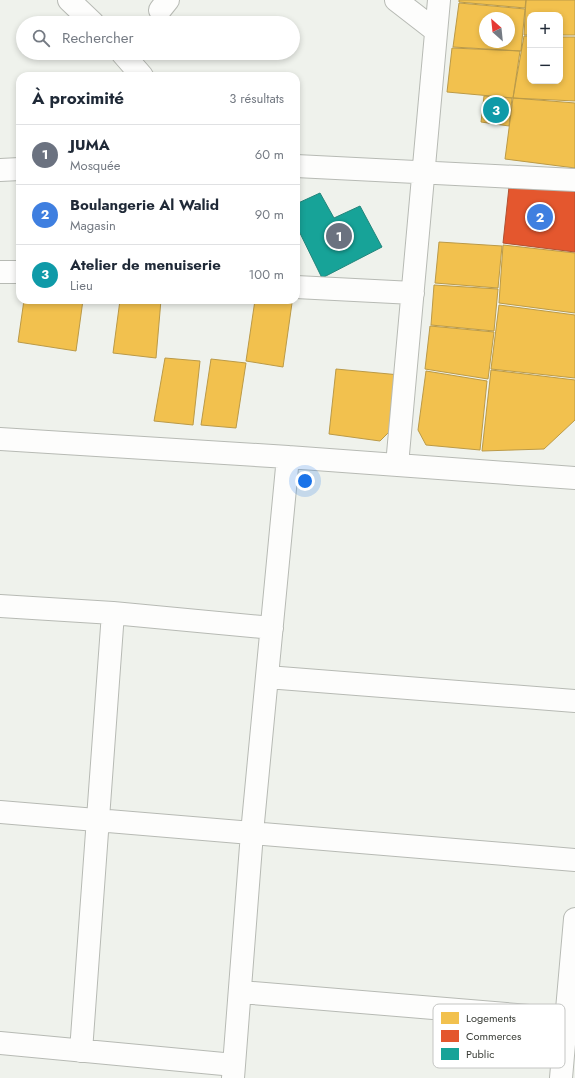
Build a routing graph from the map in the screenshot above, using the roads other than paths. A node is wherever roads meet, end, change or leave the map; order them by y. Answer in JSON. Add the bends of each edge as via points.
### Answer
{"nodes":[{"id":1,"x":69,"y":0,"type":"edge"},
{"id":2,"x":396,"y":0,"type":"edge"},
{"id":3,"x":439,"y":0,"type":"edge"},
{"id":4,"x":86,"y":16,"type":"edge"},
{"id":5,"x":436,"y":31,"type":"junction"},
{"id":6,"x":128,"y":60,"type":"edge"},
{"id":7,"x":139,"y":72,"type":"edge"},
{"id":8,"x":300,"y":166,"type":"edge"},
{"id":9,"x":16,"y":169,"type":"edge"},
{"id":10,"x":0,"y":170,"type":"edge"},
{"id":11,"x":424,"y":173,"type":"junction"},
{"id":12,"x":575,"y":180,"type":"edge"},
{"id":13,"x":0,"y":272,"type":"edge"},
{"id":14,"x":16,"y":272,"type":"edge"},
{"id":15,"x":300,"y":287,"type":"edge"},
{"id":16,"x":413,"y":293,"type":"junction"},
{"id":17,"x":0,"y":439,"type":"edge"},
{"id":18,"x":288,"y":457,"type":"junction"},
{"id":19,"x":397,"y":465,"type":"junction"},
{"id":20,"x":575,"y":478,"type":"edge"},
{"id":21,"x":0,"y":606,"type":"edge"},
{"id":22,"x":112,"y":613,"type":"junction"},
{"id":23,"x":272,"y":628,"type":"junction"},
{"id":24,"x":267,"y":677,"type":"junction"},
{"id":25,"x":575,"y":701,"type":"edge"},
{"id":26,"x":0,"y":812,"type":"edge"},
{"id":27,"x":97,"y":820,"type":"junction"},
{"id":28,"x":252,"y":833,"type":"junction"},
{"id":29,"x":575,"y":860,"type":"edge"},
{"id":30,"x":575,"y":919,"type":"edge"},
{"id":31,"x":240,"y":992,"type":"junction"},
{"id":32,"x":433,"y":1008,"type":"edge"},
{"id":33,"x":566,"y":1019,"type":"joint"},
{"id":34,"x":0,"y":1044,"type":"edge"},
{"id":35,"x":81,"y":1051,"type":"junction"},
{"id":36,"x":566,"y":1065,"type":"edge"},
{"id":37,"x":233,"y":1071,"type":"edge"}],
"edges":[{"from":1,"to":4,"type":"street"},
{"from":2,"to":5,"type":"street"},
{"from":3,"to":5,"type":"street"},
{"from":5,"to":11,"type":"street"},
{"from":6,"to":7,"type":"street"},
{"from":8,"to":11,"type":"street"},
{"from":9,"to":10,"type":"street"},
{"from":11,"to":12,"type":"street"},
{"from":11,"to":16,"type":"street"},
{"from":13,"to":14,"type":"street"},
{"from":15,"to":16,"type":"street"},
{"from":16,"to":19,"type":"street"},
{"from":17,"to":18,"type":"street"},
{"from":18,"to":19,"type":"street"},
{"from":18,"to":23,"type":"street"},
{"from":19,"to":20,"type":"street"},
{"from":21,"to":22,"type":"street"},
{"from":22,"to":23,"type":"street"},
{"from":22,"to":27,"type":"street"},
{"from":23,"to":24,"type":"street"},
{"from":24,"to":25,"type":"street"},
{"from":24,"to":28,"type":"street"},
{"from":26,"to":27,"type":"street"},
{"from":27,"to":28,"type":"street"},
{"from":27,"to":35,"type":"street"},
{"from":28,"to":29,"type":"street"},
{"from":28,"to":31,"type":"street"},
{"from":30,"to":33,"type":"street"},
{"from":31,"to":32,"type":"street"},
{"from":31,"to":37,"type":"street"},
{"from":33,"to":36,"type":"street"},
{"from":34,"to":35,"type":"street"},
{"from":35,"to":37,"type":"street"}]}
